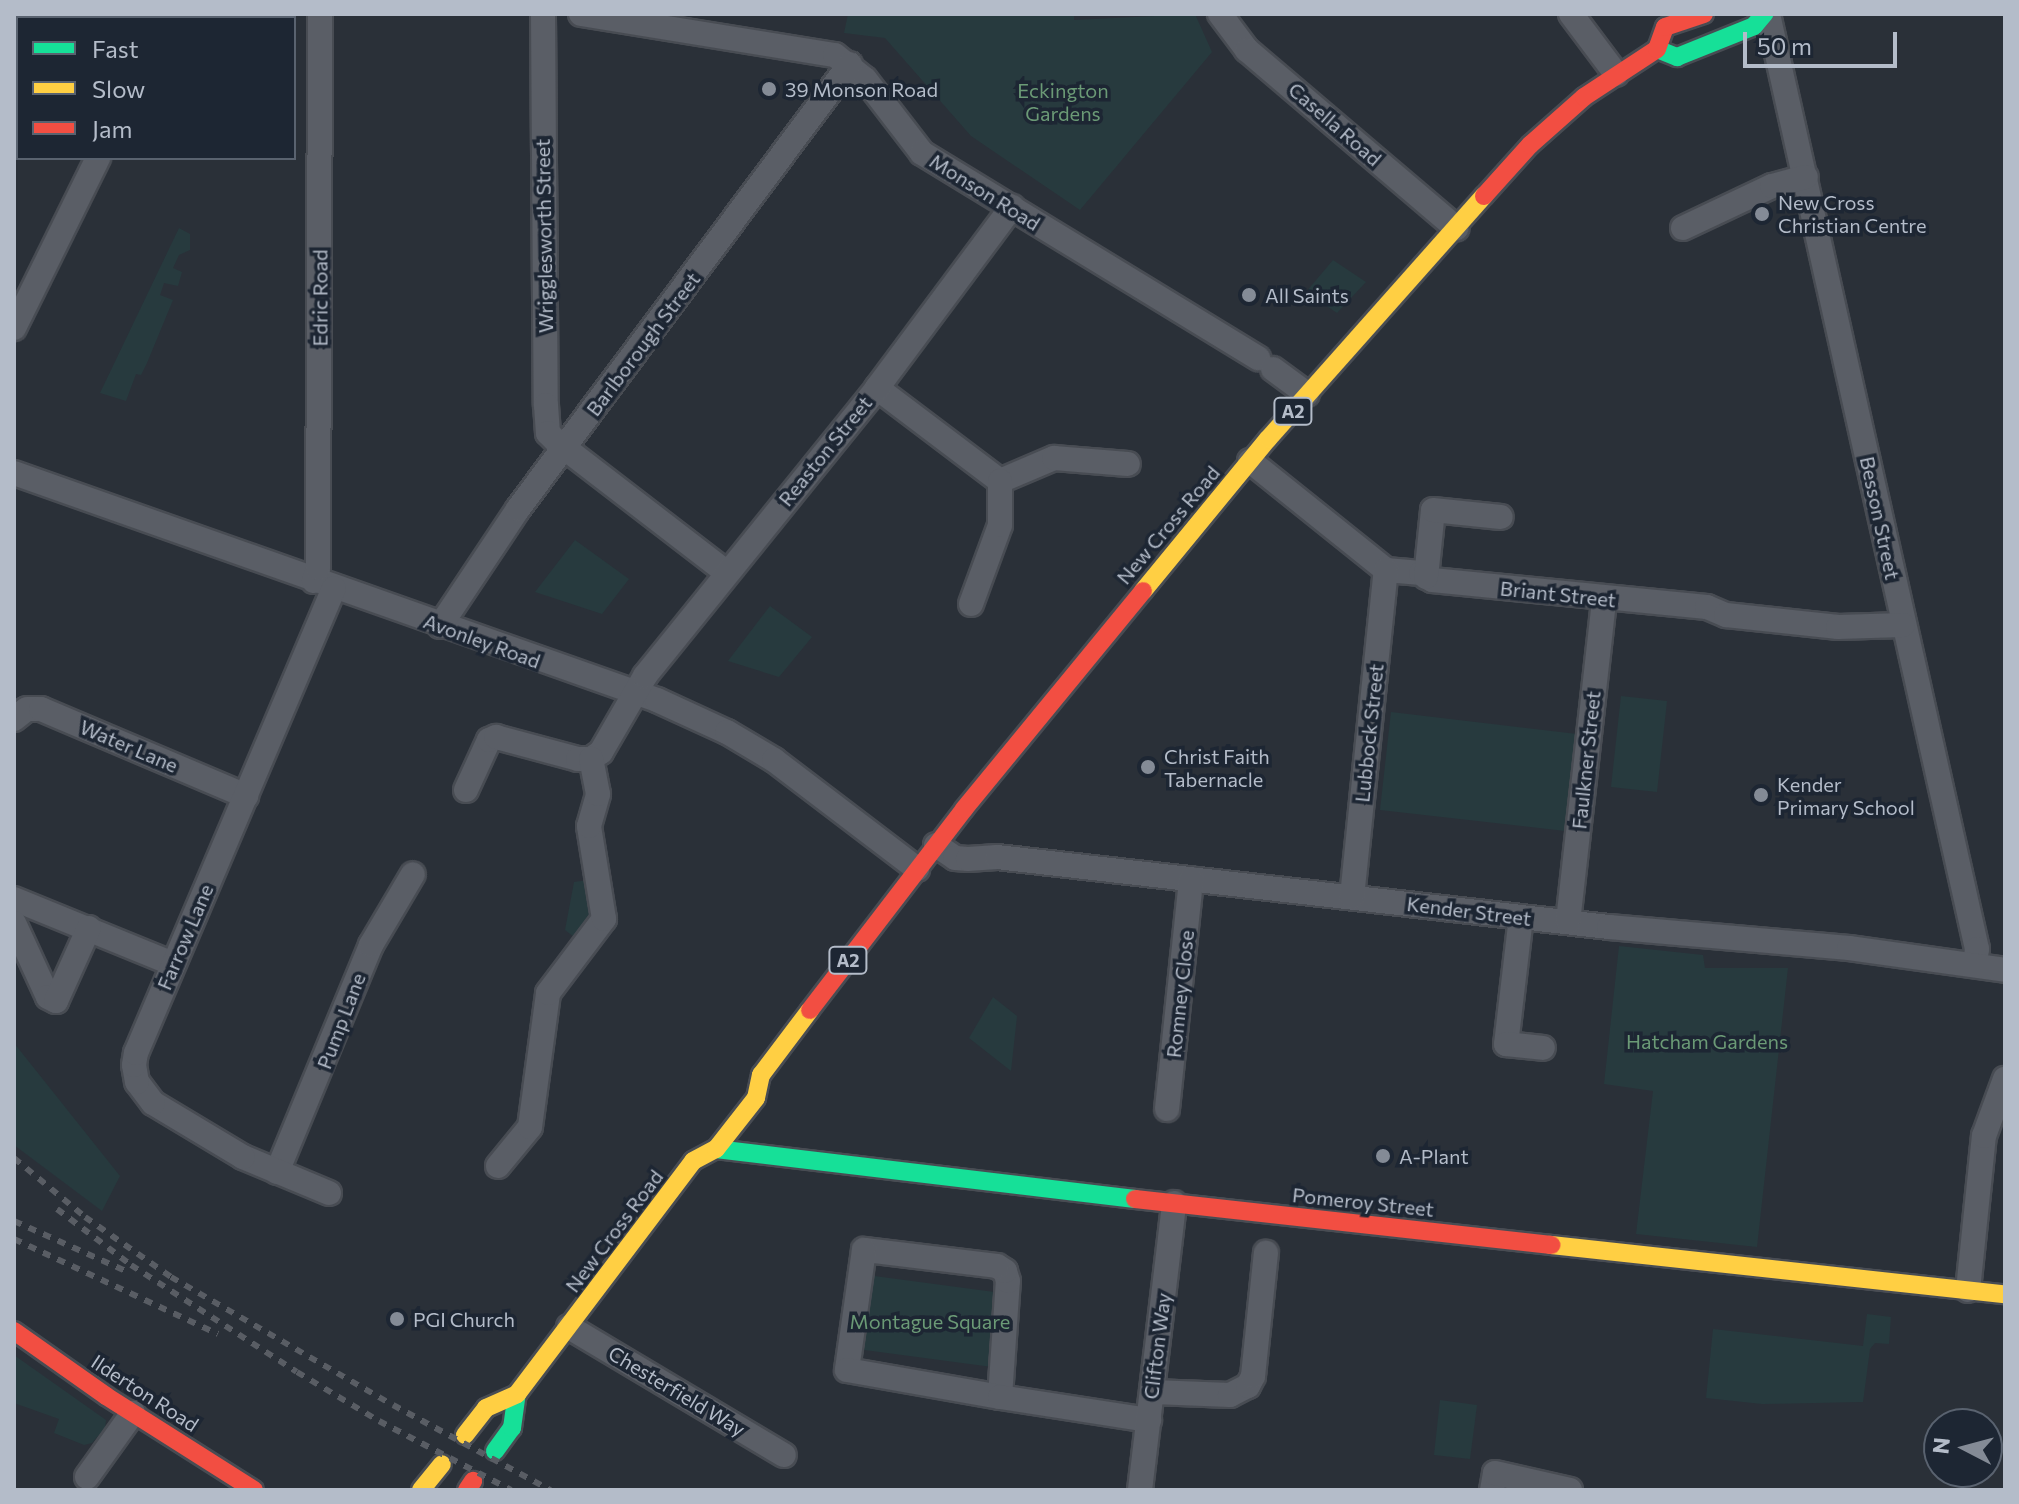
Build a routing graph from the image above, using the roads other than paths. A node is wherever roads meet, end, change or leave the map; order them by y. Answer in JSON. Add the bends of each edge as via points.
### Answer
{"nodes":[{"id":1,"x":320,"y":14,"type":"edge"},
{"id":2,"x":543,"y":14,"type":"edge"},
{"id":3,"x":581,"y":14,"type":"edge"},
{"id":4,"x":1220,"y":14,"type":"edge"},
{"id":5,"x":1571,"y":14,"type":"edge"},
{"id":6,"x":1704,"y":14,"type":"edge"},
{"id":7,"x":1766,"y":14,"type":"edge"},
{"id":8,"x":1657,"y":49,"type":"junction"},
{"id":9,"x":850,"y":64,"type":"junction"},
{"id":10,"x":1616,"y":74,"type":"junction"},
{"id":11,"x":97,"y":160,"type":"edge"},
{"id":12,"x":1806,"y":177,"type":"junction"},
{"id":13,"x":1021,"y":212,"type":"junction"},
{"id":14,"x":1456,"y":228,"type":"junction"},
{"id":15,"x":1683,"y":228,"type":"dead end"},
{"id":16,"x":14,"y":328,"type":"edge"},
{"id":17,"x":877,"y":388,"type":"junction"},
{"id":18,"x":1307,"y":394,"type":"junction"},
{"id":19,"x":565,"y":449,"type":"junction"},
{"id":20,"x":1250,"y":461,"type":"junction"},
{"id":21,"x":1128,"y":464,"type":"dead end"},
{"id":22,"x":14,"y":473,"type":"edge"},
{"id":23,"x":1000,"y":481,"type":"junction"},
{"id":24,"x":1501,"y":517,"type":"dead end"},
{"id":25,"x":1386,"y":570,"type":"junction"},
{"id":26,"x":727,"y":573,"type":"junction"},
{"id":27,"x":1426,"y":577,"type":"junction"},
{"id":28,"x":324,"y":584,"type":"junction"},
{"id":29,"x":1604,"y":599,"type":"junction"},
{"id":30,"x":971,"y":604,"type":"dead end"},
{"id":31,"x":1903,"y":625,"type":"junction"},
{"id":32,"x":440,"y":626,"type":"junction"},
{"id":33,"x":636,"y":693,"type":"junction"},
{"id":34,"x":14,"y":719,"type":"edge"},
{"id":35,"x":591,"y":759,"type":"junction"},
{"id":36,"x":466,"y":790,"type":"dead end"},
{"id":37,"x":246,"y":796,"type":"junction"},
{"id":38,"x":936,"y":845,"type":"junction"},
{"id":39,"x":917,"y":869,"type":"junction"},
{"id":40,"x":413,"y":874,"type":"dead end"},
{"id":41,"x":1191,"y":879,"type":"junction"},
{"id":42,"x":1352,"y":897,"type":"junction"},
{"id":43,"x":14,"y":899,"type":"edge"},
{"id":44,"x":1521,"y":917,"type":"junction"},
{"id":45,"x":1568,"y":922,"type":"junction"},
{"id":46,"x":14,"y":923,"type":"edge"},
{"id":47,"x":89,"y":928,"type":"junction"},
{"id":48,"x":1975,"y":963,"type":"junction"},
{"id":49,"x":173,"y":964,"type":"junction"},
{"id":50,"x":2005,"y":970,"type":"edge"},
{"id":51,"x":1543,"y":1048,"type":"dead end"},
{"id":52,"x":761,"y":1075,"type":"junction"},
{"id":53,"x":739,"y":1079,"type":"dead end"},
{"id":54,"x":2005,"y":1079,"type":"edge"},
{"id":55,"x":1167,"y":1109,"type":"dead end"},
{"id":56,"x":698,"y":1132,"type":"dead end"},
{"id":57,"x":716,"y":1149,"type":"junction"},
{"id":58,"x":693,"y":1161,"type":"junction"},
{"id":59,"x":498,"y":1166,"type":"dead end"},
{"id":60,"x":277,"y":1172,"type":"junction"},
{"id":61,"x":329,"y":1193,"type":"dead end"},
{"id":62,"x":1174,"y":1203,"type":"junction"},
{"id":63,"x":1266,"y":1253,"type":"dead end"},
{"id":64,"x":1968,"y":1290,"type":"junction"},
{"id":65,"x":2005,"y":1294,"type":"edge"},
{"id":66,"x":569,"y":1327,"type":"junction"},
{"id":67,"x":14,"y":1331,"type":"edge"},
{"id":68,"x":1153,"y":1392,"type":"junction"},
{"id":69,"x":517,"y":1394,"type":"junction"},
{"id":70,"x":1000,"y":1397,"type":"junction"},
{"id":71,"x":133,"y":1413,"type":"junction"},
{"id":72,"x":1149,"y":1420,"type":"junction"},
{"id":73,"x":465,"y":1435,"type":"dead end"},
{"id":74,"x":495,"y":1451,"type":"dead end"},
{"id":75,"x":784,"y":1455,"type":"dead end"},
{"id":76,"x":442,"y":1464,"type":"dead end"},
{"id":77,"x":83,"y":1483,"type":"edge"},
{"id":78,"x":254,"y":1490,"type":"edge"},
{"id":79,"x":421,"y":1490,"type":"edge"},
{"id":80,"x":1140,"y":1490,"type":"edge"},
{"id":81,"x":1492,"y":1490,"type":"edge"},
{"id":82,"x":1570,"y":1490,"type":"edge"}],
"edges":[{"from":1,"to":28,"type":"street","name":"Edric Road","via":[[318,554]]},
{"from":2,"to":19,"type":"street","name":"Wrigglesworth Street","via":[[547,425],[553,441]]},
{"from":3,"to":9,"type":"street","name":"Monson Road","via":[[820,50]]},
{"from":4,"to":14,"type":"street","name":"Casella Road","via":[[1247,50]]},
{"from":5,"to":10,"type":"street"},
{"from":6,"to":8,"type":"main road","name":"New Cross Road","number":"A2","via":[[1665,27]]},
{"from":7,"to":8,"type":"main road","via":[[1754,26],[1677,57]]},
{"from":7,"to":12,"type":"street","name":"Besson Street"},
{"from":8,"to":10,"type":"main road","name":"New Cross Road","number":"A2"},
{"from":9,"to":13,"type":"street","name":"Monson Road","via":[[922,153]]},
{"from":9,"to":19,"type":"street","name":"Barlborough Street"},
{"from":10,"to":14,"type":"main road","name":"New Cross Road","number":"A2","via":[[1530,145]]},
{"from":11,"to":16,"type":"street"},
{"from":12,"to":15,"type":"street","via":[[1772,186]]},
{"from":12,"to":31,"type":"street","name":"Besson Street"},
{"from":13,"to":17,"type":"street","name":"Reaston Street"},
{"from":13,"to":18,"type":"street","name":"Monson Road"},
{"from":14,"to":18,"type":"main road","name":"New Cross Road","number":"A2"},
{"from":17,"to":23,"type":"street"},
{"from":17,"to":26,"type":"street","name":"Reaston Street"},
{"from":18,"to":20,"type":"main road","name":"New Cross Road","number":"A2"},
{"from":19,"to":26,"type":"street"},
{"from":19,"to":32,"type":"street","name":"Barlborough Street"},
{"from":20,"to":25,"type":"street","name":"Briant Street"},
{"from":20,"to":38,"type":"main road","name":"New Cross Road","number":"A2"},
{"from":21,"to":23,"type":"street","via":[[1054,458]]},
{"from":22,"to":28,"type":"street","name":"Avonley Road"},
{"from":23,"to":30,"type":"street","via":[[1000,525]]},
{"from":24,"to":27,"type":"street","via":[[1433,510]]},
{"from":25,"to":27,"type":"street","name":"Briant Street"},
{"from":25,"to":42,"type":"street","name":"Lubbock Street"},
{"from":26,"to":33,"type":"street","name":"Reaston Street"},
{"from":27,"to":29,"type":"street","name":"Briant Street"},
{"from":28,"to":32,"type":"street","name":"Avonley Road"},
{"from":28,"to":37,"type":"street","name":"Farrow Lane"},
{"from":29,"to":31,"type":"street","name":"Briant Street","via":[[1707,607],[1726,615],[1838,627]]},
{"from":29,"to":45,"type":"street","name":"Faulkner Street"},
{"from":31,"to":48,"type":"street","name":"Besson Street","via":[[1977,949]]},
{"from":32,"to":33,"type":"street","name":"Avonley Road"},
{"from":33,"to":35,"type":"street","name":"Reaston Street","via":[[601,752]]},
{"from":33,"to":39,"type":"street","name":"Avonley Road","via":[[727,732],[774,760]]},
{"from":34,"to":37,"type":"street","name":"Water Lane","via":[[27,709],[41,709]]},
{"from":35,"to":36,"type":"street","via":[[496,737],[489,740]]},
{"from":35,"to":59,"type":"street","via":[[598,794],[589,826],[604,919],[548,993],[530,1127]]},
{"from":37,"to":49,"type":"street","name":"Farrow Lane"},
{"from":38,"to":39,"type":"main road","name":"New Cross Road","number":"A2"},
{"from":38,"to":41,"type":"street","name":"Kender Street","via":[[955,858],[997,857]]},
{"from":39,"to":52,"type":"main road","name":"New Cross Road","number":"A2"},
{"from":40,"to":60,"type":"street","name":"Pump Lane","via":[[371,945]]},
{"from":41,"to":42,"type":"street","name":"Kender Street"},
{"from":41,"to":55,"type":"street","name":"Romney Close"},
{"from":42,"to":44,"type":"street","name":"Kender Street"},
{"from":43,"to":47,"type":"street"},
{"from":44,"to":45,"type":"street","name":"Kender Street"},
{"from":44,"to":51,"type":"street","via":[[1506,1044]]},
{"from":45,"to":48,"type":"street","name":"Kender Street"},
{"from":46,"to":47,"type":"street","via":[[48,997],[56,1001]]},
{"from":47,"to":49,"type":"street"},
{"from":48,"to":50,"type":"street","name":"Kender Street"},
{"from":49,"to":60,"type":"street","name":"Farrow Lane","via":[[136,1053],[137,1082],[153,1103]]},
{"from":52,"to":53,"type":"main road"},
{"from":52,"to":57,"type":"main road","name":"New Cross Road","number":"A2","via":[[756,1098]]},
{"from":54,"to":64,"type":"street","via":[[1984,1136]]},
{"from":56,"to":58,"type":"main road","name":"New Cross Road","number":"A2"},
{"from":57,"to":58,"type":"main road","name":"New Cross Road","number":"A2"},
{"from":57,"to":62,"type":"main road","name":"Pomeroy Street"},
{"from":58,"to":66,"type":"main road","name":"New Cross Road","number":"A2"},
{"from":60,"to":61,"type":"street","name":"Farrow Lane"},
{"from":62,"to":64,"type":"main road","name":"Pomeroy Street"},
{"from":62,"to":68,"type":"street","name":"Clifton Way"},
{"from":63,"to":68,"type":"street","via":[[1248,1386],[1230,1395]]},
{"from":64,"to":65,"type":"main road","name":"Pomeroy Street"},
{"from":66,"to":69,"type":"main road","number":"A2"},
{"from":66,"to":75,"type":"street","name":"Chesterfield Way"},
{"from":67,"to":71,"type":"main road","name":"Ilderton Road"},
{"from":68,"to":72,"type":"street","name":"Clifton Way"},
{"from":69,"to":73,"type":"main road","number":"A2","via":[[486,1408]]},
{"from":69,"to":74,"type":"main road","number":"A2","via":[[512,1428]]},
{"from":70,"to":70,"type":"street","via":[[847,1370],[864,1250],[1005,1271]]},
{"from":70,"to":72,"type":"street"},
{"from":71,"to":77,"type":"street"},
{"from":71,"to":78,"type":"main road","name":"Ilderton Road"},
{"from":72,"to":80,"type":"street","name":"Clifton Way"},
{"from":76,"to":79,"type":"main road"},
{"from":81,"to":82,"type":"street","via":[[1495,1473]]}]}
